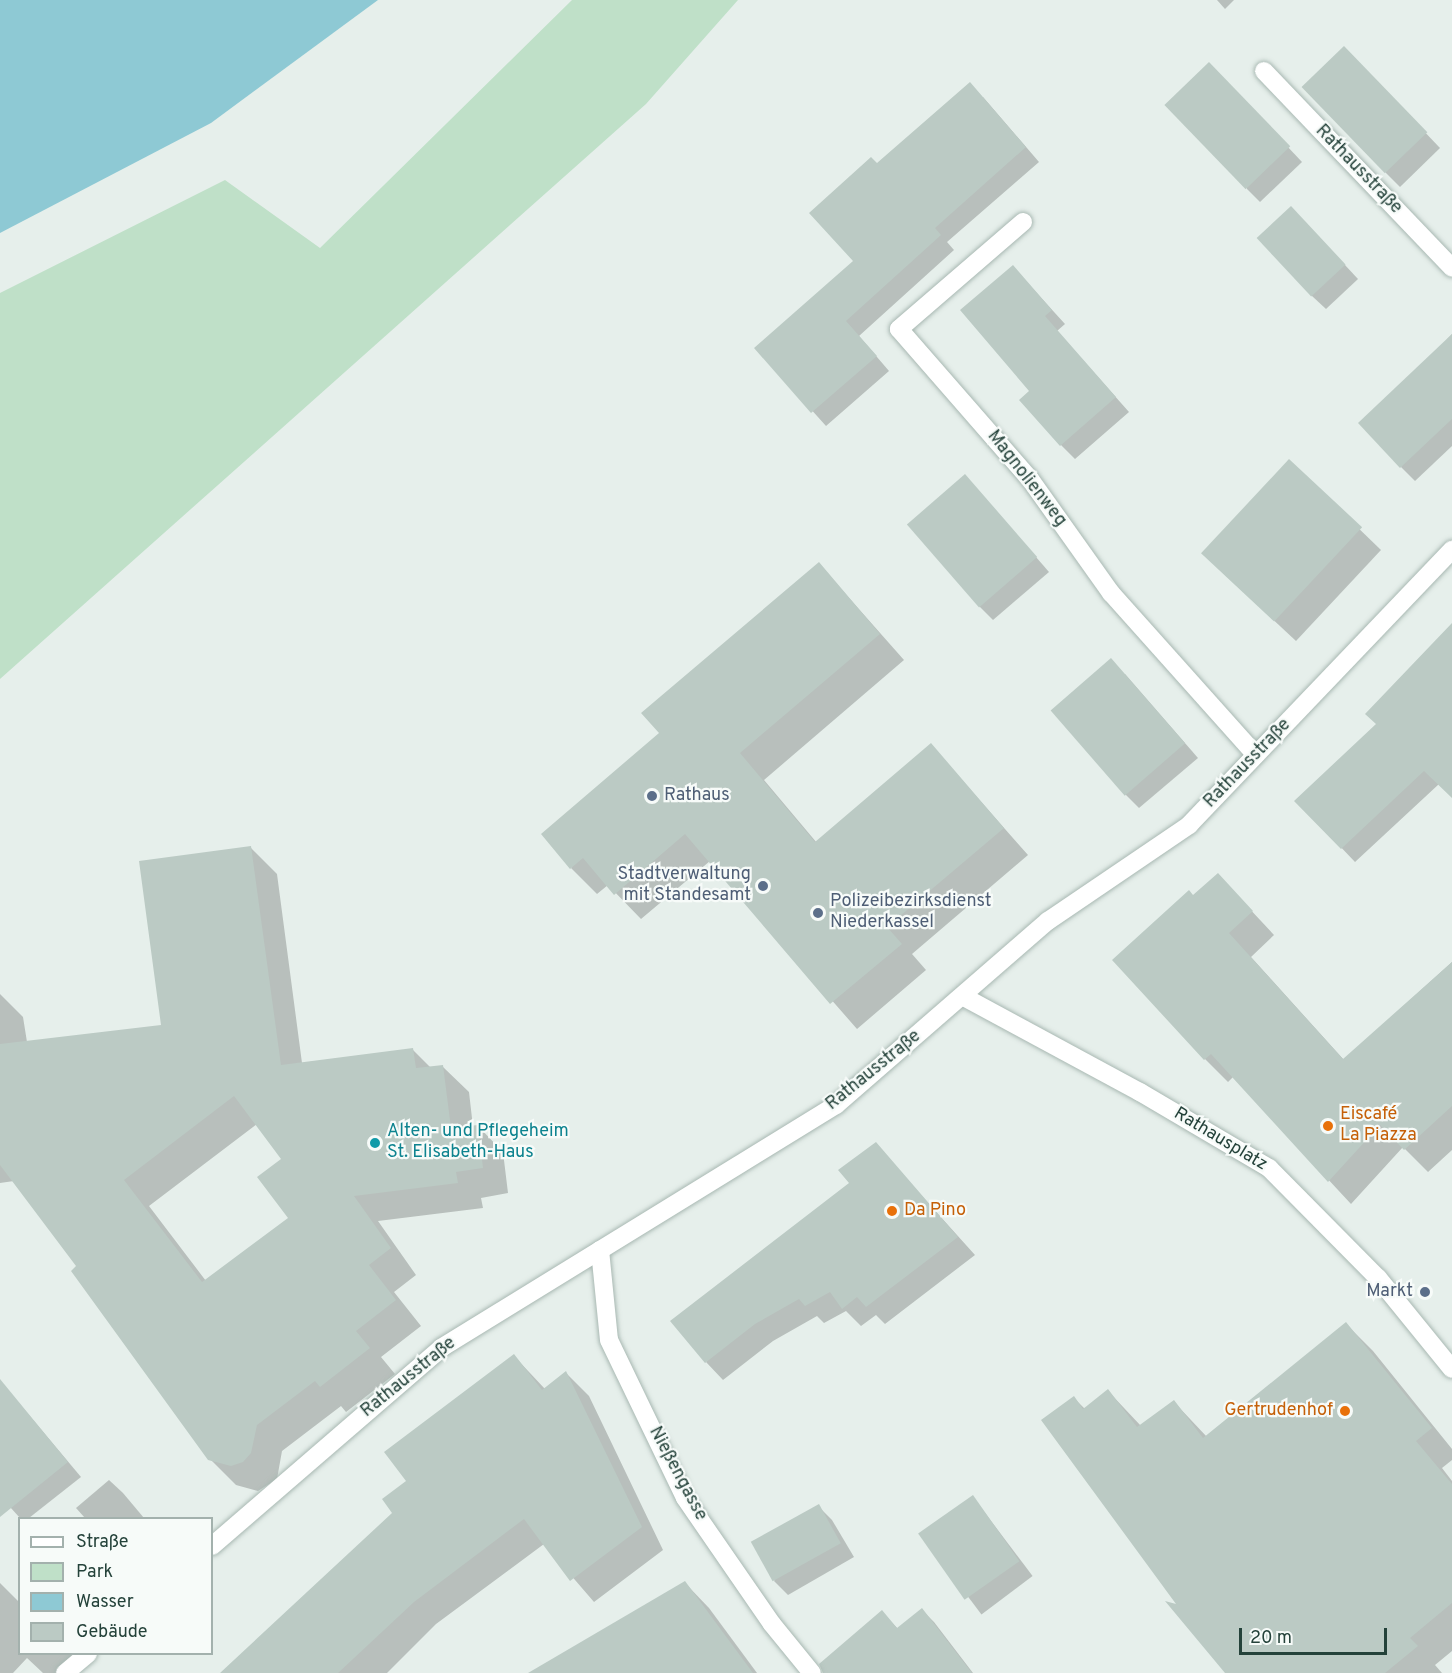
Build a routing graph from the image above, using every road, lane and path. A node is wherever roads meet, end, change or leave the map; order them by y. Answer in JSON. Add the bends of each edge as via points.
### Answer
{"nodes":[{"id":1,"x":1264,"y":71,"type":"dead end"},
{"id":2,"x":1023,"y":222,"type":"dead end"},
{"id":3,"x":1452,"y":268,"type":"edge"},
{"id":4,"x":1452,"y":550,"type":"edge"},
{"id":5,"x":1256,"y":755,"type":"junction"},
{"id":6,"x":964,"y":997,"type":"junction"},
{"id":7,"x":600,"y":1250,"type":"junction"},
{"id":8,"x":1452,"y":1369,"type":"edge"},
{"id":9,"x":213,"y":1545,"type":"edge"},
{"id":10,"x":86,"y":1655,"type":"edge"},
{"id":11,"x":66,"y":1673,"type":"edge"},
{"id":12,"x":812,"y":1673,"type":"edge"}],
"edges":[{"from":1,"to":3,"type":"street","name":"Rathausstraße"},
{"from":2,"to":5,"type":"street","name":"Magnolienweg","via":[[899,329],[1030,479],[1111,593]]},
{"from":4,"to":5,"type":"street","name":"Rathausstraße"},
{"from":5,"to":6,"type":"street","name":"Rathausstraße","via":[[1189,825],[1048,921]]},
{"from":6,"to":7,"type":"street","name":"Rathausstraße","via":[[836,1105]]},
{"from":6,"to":8,"type":"street","name":"Rathausplatz","via":[[1140,1092],[1269,1168],[1378,1278]]},
{"from":7,"to":9,"type":"street","name":"Rathausstraße","via":[[441,1348]]},
{"from":7,"to":12,"type":"street","name":"Nießengasse","via":[[609,1340],[685,1498],[772,1624]]},
{"from":10,"to":11,"type":"street"}]}
